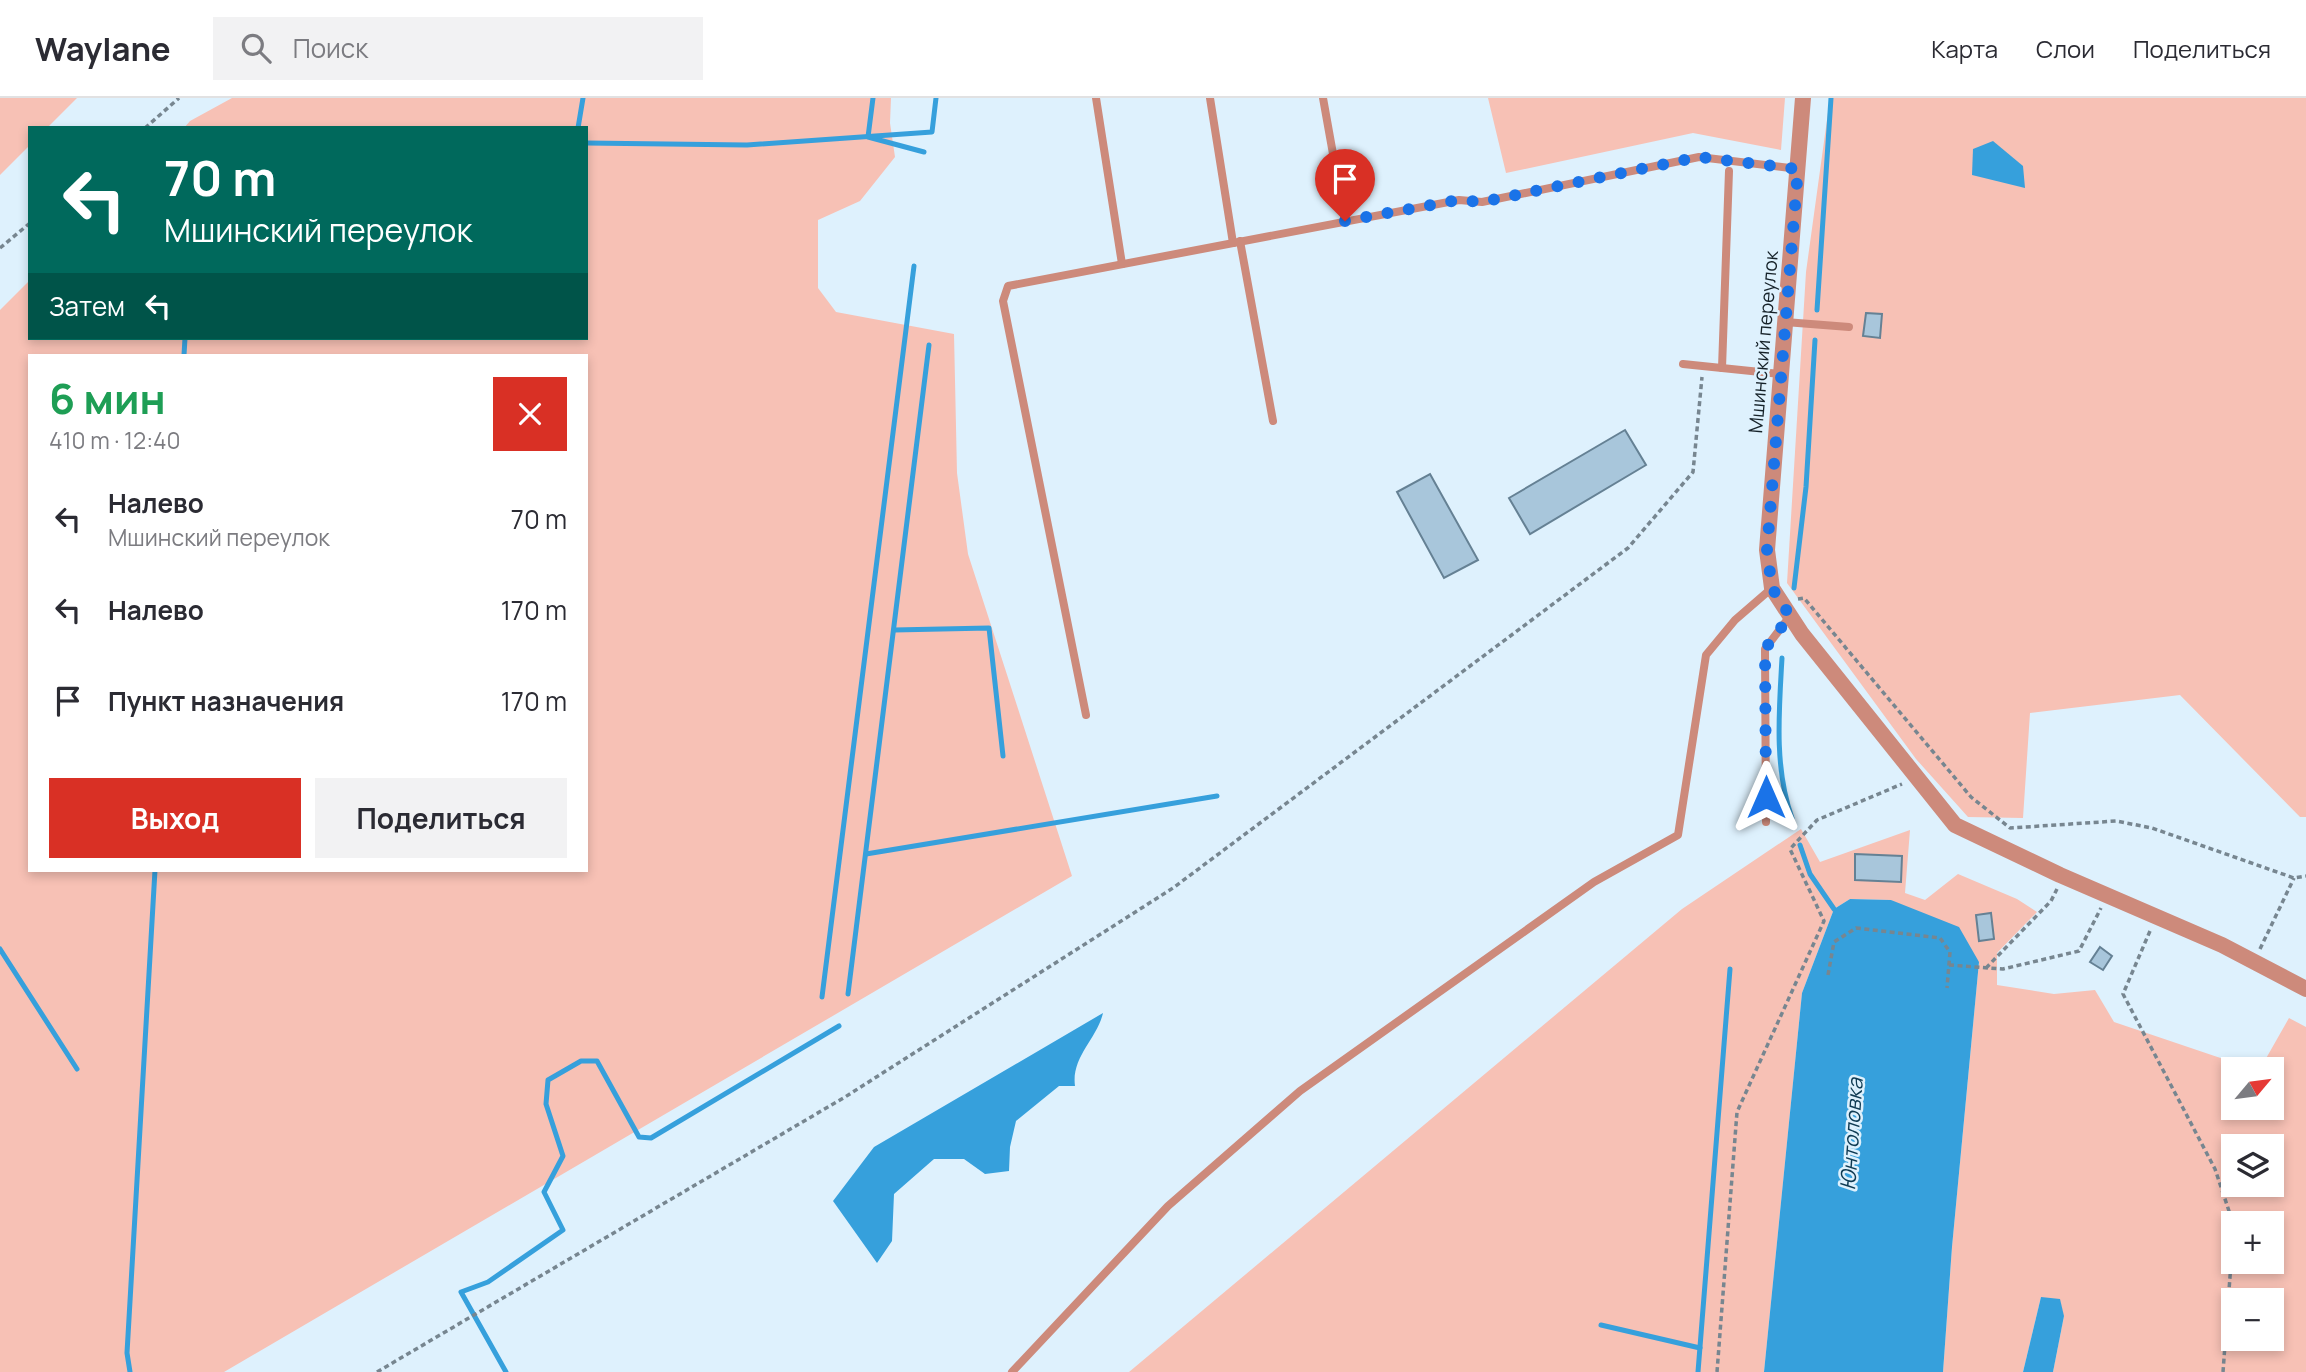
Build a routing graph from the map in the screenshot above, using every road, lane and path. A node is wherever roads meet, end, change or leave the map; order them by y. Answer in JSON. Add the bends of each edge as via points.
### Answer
{"nodes":[{"id":1,"x":179,"y":98,"type":"edge"},
{"id":2,"x":1096,"y":98,"type":"edge"},
{"id":3,"x":1210,"y":98,"type":"edge"},
{"id":4,"x":1323,"y":98,"type":"edge"},
{"id":5,"x":1804,"y":98,"type":"edge"},
{"id":6,"x":147,"y":126,"type":"edge"},
{"id":7,"x":1798,"y":169,"type":"junction"},
{"id":8,"x":1729,"y":171,"type":"dead end"},
{"id":9,"x":1345,"y":221,"type":"junction"},
{"id":10,"x":28,"y":225,"type":"edge"},
{"id":11,"x":1237,"y":242,"type":"junction"},
{"id":12,"x":0,"y":248,"type":"edge"},
{"id":13,"x":1122,"y":264,"type":"junction"},
{"id":14,"x":1785,"y":323,"type":"junction"},
{"id":15,"x":1849,"y":327,"type":"dead end"},
{"id":16,"x":1683,"y":364,"type":"dead end"},
{"id":17,"x":1703,"y":366,"type":"junction"},
{"id":18,"x":1722,"y":368,"type":"junction"},
{"id":19,"x":1781,"y":374,"type":"junction"},
{"id":20,"x":1273,"y":421,"type":"dead end"},
{"id":21,"x":1781,"y":602,"type":"junction"},
{"id":22,"x":1086,"y":715,"type":"dead end"},
{"id":23,"x":1907,"y":781,"type":"dead end"},
{"id":24,"x":1766,"y":822,"type":"dead end"},
{"id":25,"x":2306,"y":876,"type":"edge"},
{"id":26,"x":2294,"y":878,"type":"junction"},
{"id":27,"x":2059,"y":884,"type":"dead end"},
{"id":28,"x":2103,"y":904,"type":"dead end"},
{"id":29,"x":2157,"y":915,"type":"junction"},
{"id":30,"x":2254,"y":962,"type":"junction"},
{"id":31,"x":1949,"y":965,"type":"junction"},
{"id":32,"x":1986,"y":968,"type":"junction"},
{"id":33,"x":1828,"y":975,"type":"dead end"},
{"id":34,"x":1947,"y":988,"type":"dead end"},
{"id":35,"x":2306,"y":989,"type":"edge"},
{"id":36,"x":2229,"y":1211,"type":"edge"},
{"id":37,"x":2230,"y":1274,"type":"edge"},
{"id":38,"x":377,"y":1372,"type":"edge"},
{"id":39,"x":1012,"y":1372,"type":"edge"},
{"id":40,"x":1717,"y":1372,"type":"edge"},
{"id":41,"x":2223,"y":1372,"type":"edge"}],
"edges":[{"from":1,"to":6,"type":"path"},
{"from":2,"to":13,"type":"lane"},
{"from":3,"to":11,"type":"lane"},
{"from":4,"to":9,"type":"lane"},
{"from":5,"to":7,"type":"street","name":"Мшинский переулок"},
{"from":7,"to":9,"type":"lane","via":[[1699,157],[1482,202],[1458,200]]},
{"from":7,"to":14,"type":"street","name":"Мшинский переулок"},
{"from":8,"to":18,"type":"lane"},
{"from":9,"to":11,"type":"lane"},
{"from":10,"to":12,"type":"path"},
{"from":11,"to":13,"type":"lane"},
{"from":11,"to":20,"type":"lane"},
{"from":13,"to":22,"type":"lane","via":[[1007,286],[1003,301]]},
{"from":14,"to":15,"type":"lane"},
{"from":14,"to":19,"type":"street","name":"Мшинский переулок"},
{"from":16,"to":17,"type":"lane"},
{"from":17,"to":18,"type":"lane"},
{"from":17,"to":38,"type":"path","via":[[1693,472],[1617,557],[1173,888],[845,1097]]},
{"from":18,"to":19,"type":"lane"},
{"from":19,"to":21,"type":"street","name":"Мшинский переулок","via":[[1767,550]]},
{"from":21,"to":24,"type":"lane","via":[[1765,649]]},
{"from":21,"to":26,"type":"path","via":[[1804,598],[1971,797],[2010,828],[2116,821],[2152,828]]},
{"from":21,"to":29,"type":"street","via":[[1955,825]]},
{"from":21,"to":39,"type":"lane","via":[[1735,620],[1706,655],[1678,835],[1594,882],[1300,1091],[1168,1206]]},
{"from":23,"to":40,"type":"path","via":[[1817,820],[1790,849],[1824,921],[1737,1112]]},
{"from":25,"to":26,"type":"path"},
{"from":26,"to":30,"type":"path"},
{"from":27,"to":32,"type":"path","via":[[2051,901]]},
{"from":28,"to":32,"type":"path","via":[[2079,951],[2003,969]]},
{"from":29,"to":30,"type":"street"},
{"from":29,"to":36,"type":"path","via":[[2123,994],[2215,1169]]},
{"from":30,"to":35,"type":"street"},
{"from":31,"to":32,"type":"path"},
{"from":31,"to":33,"type":"path","via":[[1950,952],[1940,938],[1856,928],[1834,942]]},
{"from":31,"to":34,"type":"path"},
{"from":37,"to":41,"type":"path"}]}
